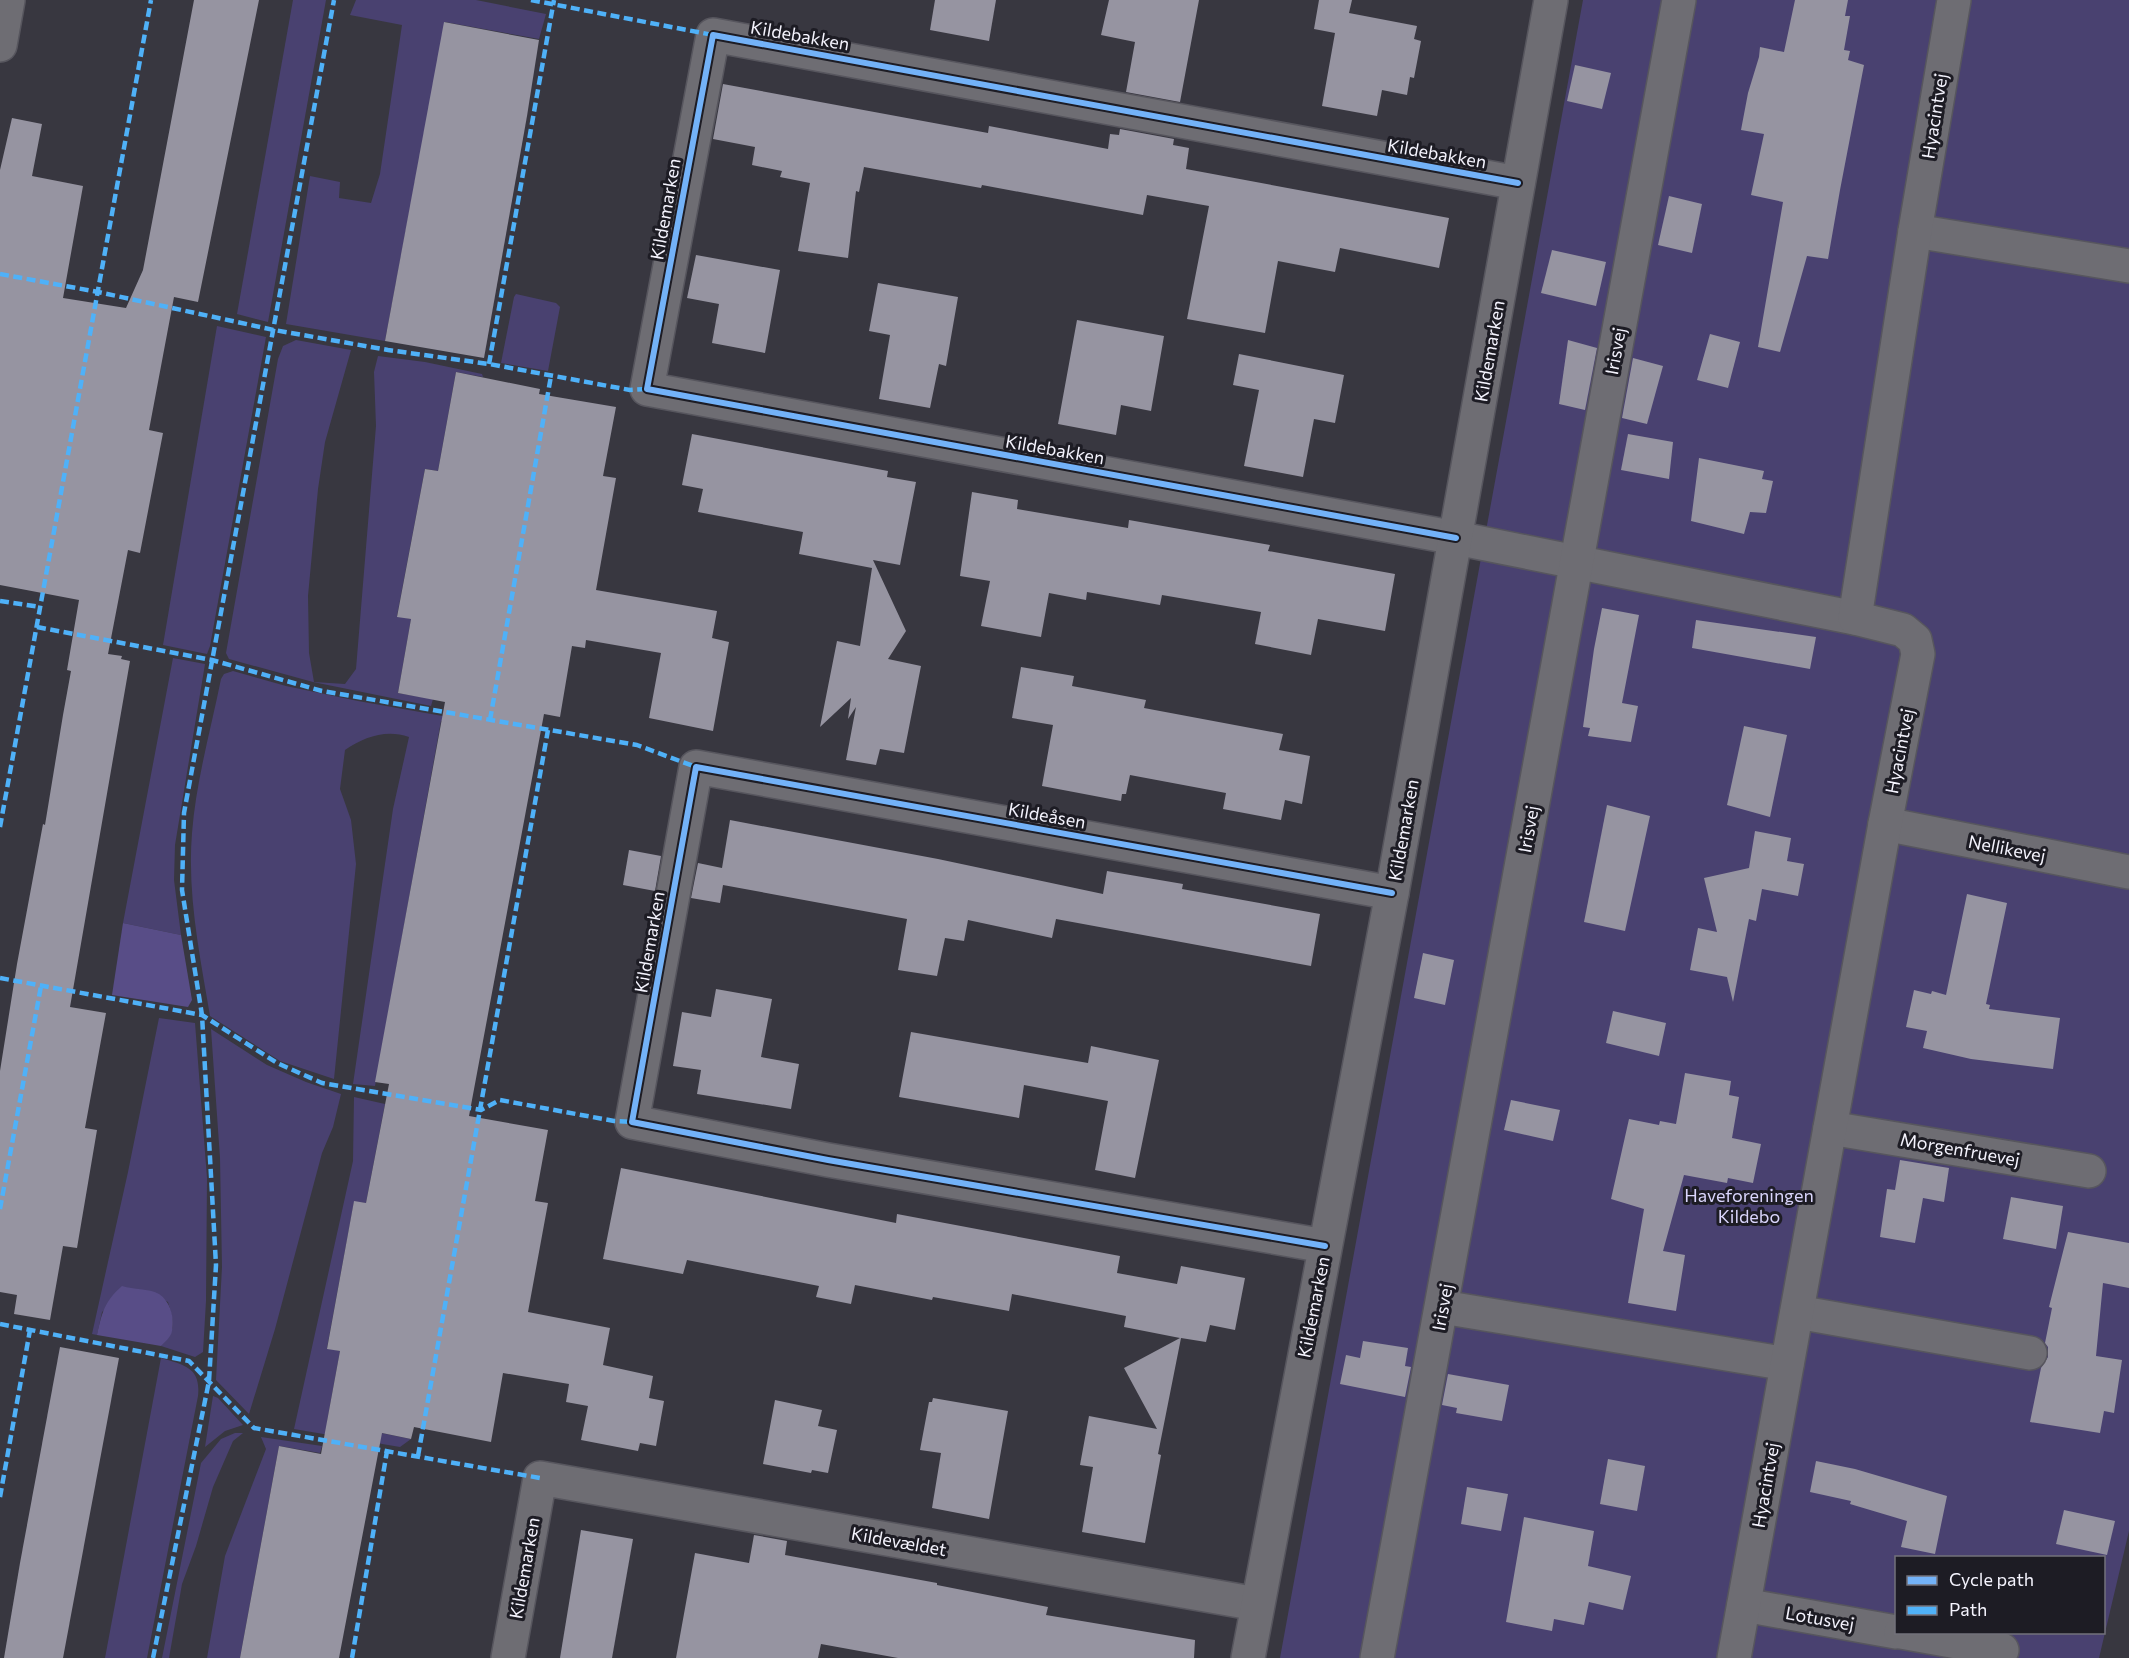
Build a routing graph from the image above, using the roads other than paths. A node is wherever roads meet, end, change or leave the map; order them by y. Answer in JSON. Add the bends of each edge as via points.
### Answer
{"nodes":[{"id":1,"x":8,"y":0,"type":"edge"},
{"id":2,"x":1551,"y":0,"type":"edge"},
{"id":3,"x":1679,"y":0,"type":"edge"},
{"id":4,"x":1954,"y":0,"type":"edge"},
{"id":5,"x":713,"y":35,"type":"joint"},
{"id":6,"x":0,"y":45,"type":"edge"},
{"id":7,"x":1518,"y":183,"type":"junction"},
{"id":8,"x":1915,"y":231,"type":"junction"},
{"id":9,"x":2129,"y":266,"type":"edge"},
{"id":10,"x":647,"y":389,"type":"joint"},
{"id":11,"x":1456,"y":538,"type":"junction"},
{"id":12,"x":1576,"y":562,"type":"junction"},
{"id":13,"x":1856,"y":618,"type":"junction"},
{"id":14,"x":696,"y":767,"type":"joint"},
{"id":15,"x":1885,"y":824,"type":"junction"},
{"id":16,"x":2129,"y":872,"type":"edge"},
{"id":17,"x":1392,"y":893,"type":"junction"},
{"id":18,"x":1830,"y":1128,"type":"junction"},
{"id":19,"x":2089,"y":1171,"type":"dead end"},
{"id":20,"x":1325,"y":1246,"type":"junction"},
{"id":21,"x":1442,"y":1307,"type":"junction"},
{"id":22,"x":1797,"y":1312,"type":"junction"},
{"id":23,"x":2030,"y":1353,"type":"dead end"},
{"id":24,"x":1787,"y":1364,"type":"junction"},
{"id":25,"x":540,"y":1478,"type":"joint"},
{"id":26,"x":1257,"y":1604,"type":"junction"},
{"id":27,"x":1743,"y":1605,"type":"junction"},
{"id":28,"x":1895,"y":1632,"type":"edge"},
{"id":29,"x":1912,"y":1634,"type":"edge"},
{"id":30,"x":2002,"y":1650,"type":"dead end"},
{"id":31,"x":508,"y":1658,"type":"edge"},
{"id":32,"x":1248,"y":1658,"type":"edge"},
{"id":33,"x":1377,"y":1658,"type":"edge"},
{"id":34,"x":1734,"y":1658,"type":"edge"}],
"edges":[{"from":1,"to":6,"type":"street"},
{"from":2,"to":7,"type":"street","name":"Kildemarken"},
{"from":3,"to":12,"type":"street","name":"Irisvej"},
{"from":4,"to":8,"type":"street","name":"Hyacintvej"},
{"from":5,"to":7,"type":"street","name":"Kildebakken"},
{"from":5,"to":10,"type":"street","name":"Kildemarken"},
{"from":7,"to":11,"type":"street","name":"Kildemarken"},
{"from":8,"to":9,"type":"street"},
{"from":8,"to":13,"type":"street","name":"Hyacintvej"},
{"from":10,"to":11,"type":"street","name":"Kildebakken"},
{"from":11,"to":12,"type":"street","name":"Kildebakken"},
{"from":11,"to":17,"type":"street","name":"Kildemarken"},
{"from":12,"to":13,"type":"street","name":"Kildebakken"},
{"from":12,"to":21,"type":"street","name":"Irisvej"},
{"from":13,"to":15,"type":"street","name":"Hyacintvej","via":[[1903,630],[1915,640],[1918,654]]},
{"from":14,"to":17,"type":"street","name":"Kildeåsen"},
{"from":14,"to":20,"type":"street","name":"Kildemarken","via":[[632,1122]]},
{"from":15,"to":16,"type":"street","name":"Nellikevej"},
{"from":15,"to":18,"type":"street","name":"Hyacintvej"},
{"from":17,"to":20,"type":"street","name":"Kildemarken"},
{"from":18,"to":19,"type":"street","name":"Morgenfruevej"},
{"from":18,"to":22,"type":"street","name":"Hyacintvej"},
{"from":20,"to":26,"type":"street","name":"Kildemarken"},
{"from":21,"to":24,"type":"street"},
{"from":21,"to":33,"type":"street","name":"Irisvej"},
{"from":22,"to":23,"type":"street"},
{"from":22,"to":24,"type":"street","name":"Hyacintvej"},
{"from":24,"to":27,"type":"street","name":"Hyacintvej"},
{"from":25,"to":26,"type":"street","name":"Kildevældet"},
{"from":25,"to":31,"type":"street","name":"Kildemarken"},
{"from":26,"to":32,"type":"street","name":"Kildemarken"},
{"from":27,"to":28,"type":"street","name":"Lotusvej"},
{"from":27,"to":34,"type":"street","name":"Hyacintvej"},
{"from":29,"to":30,"type":"street"}]}
